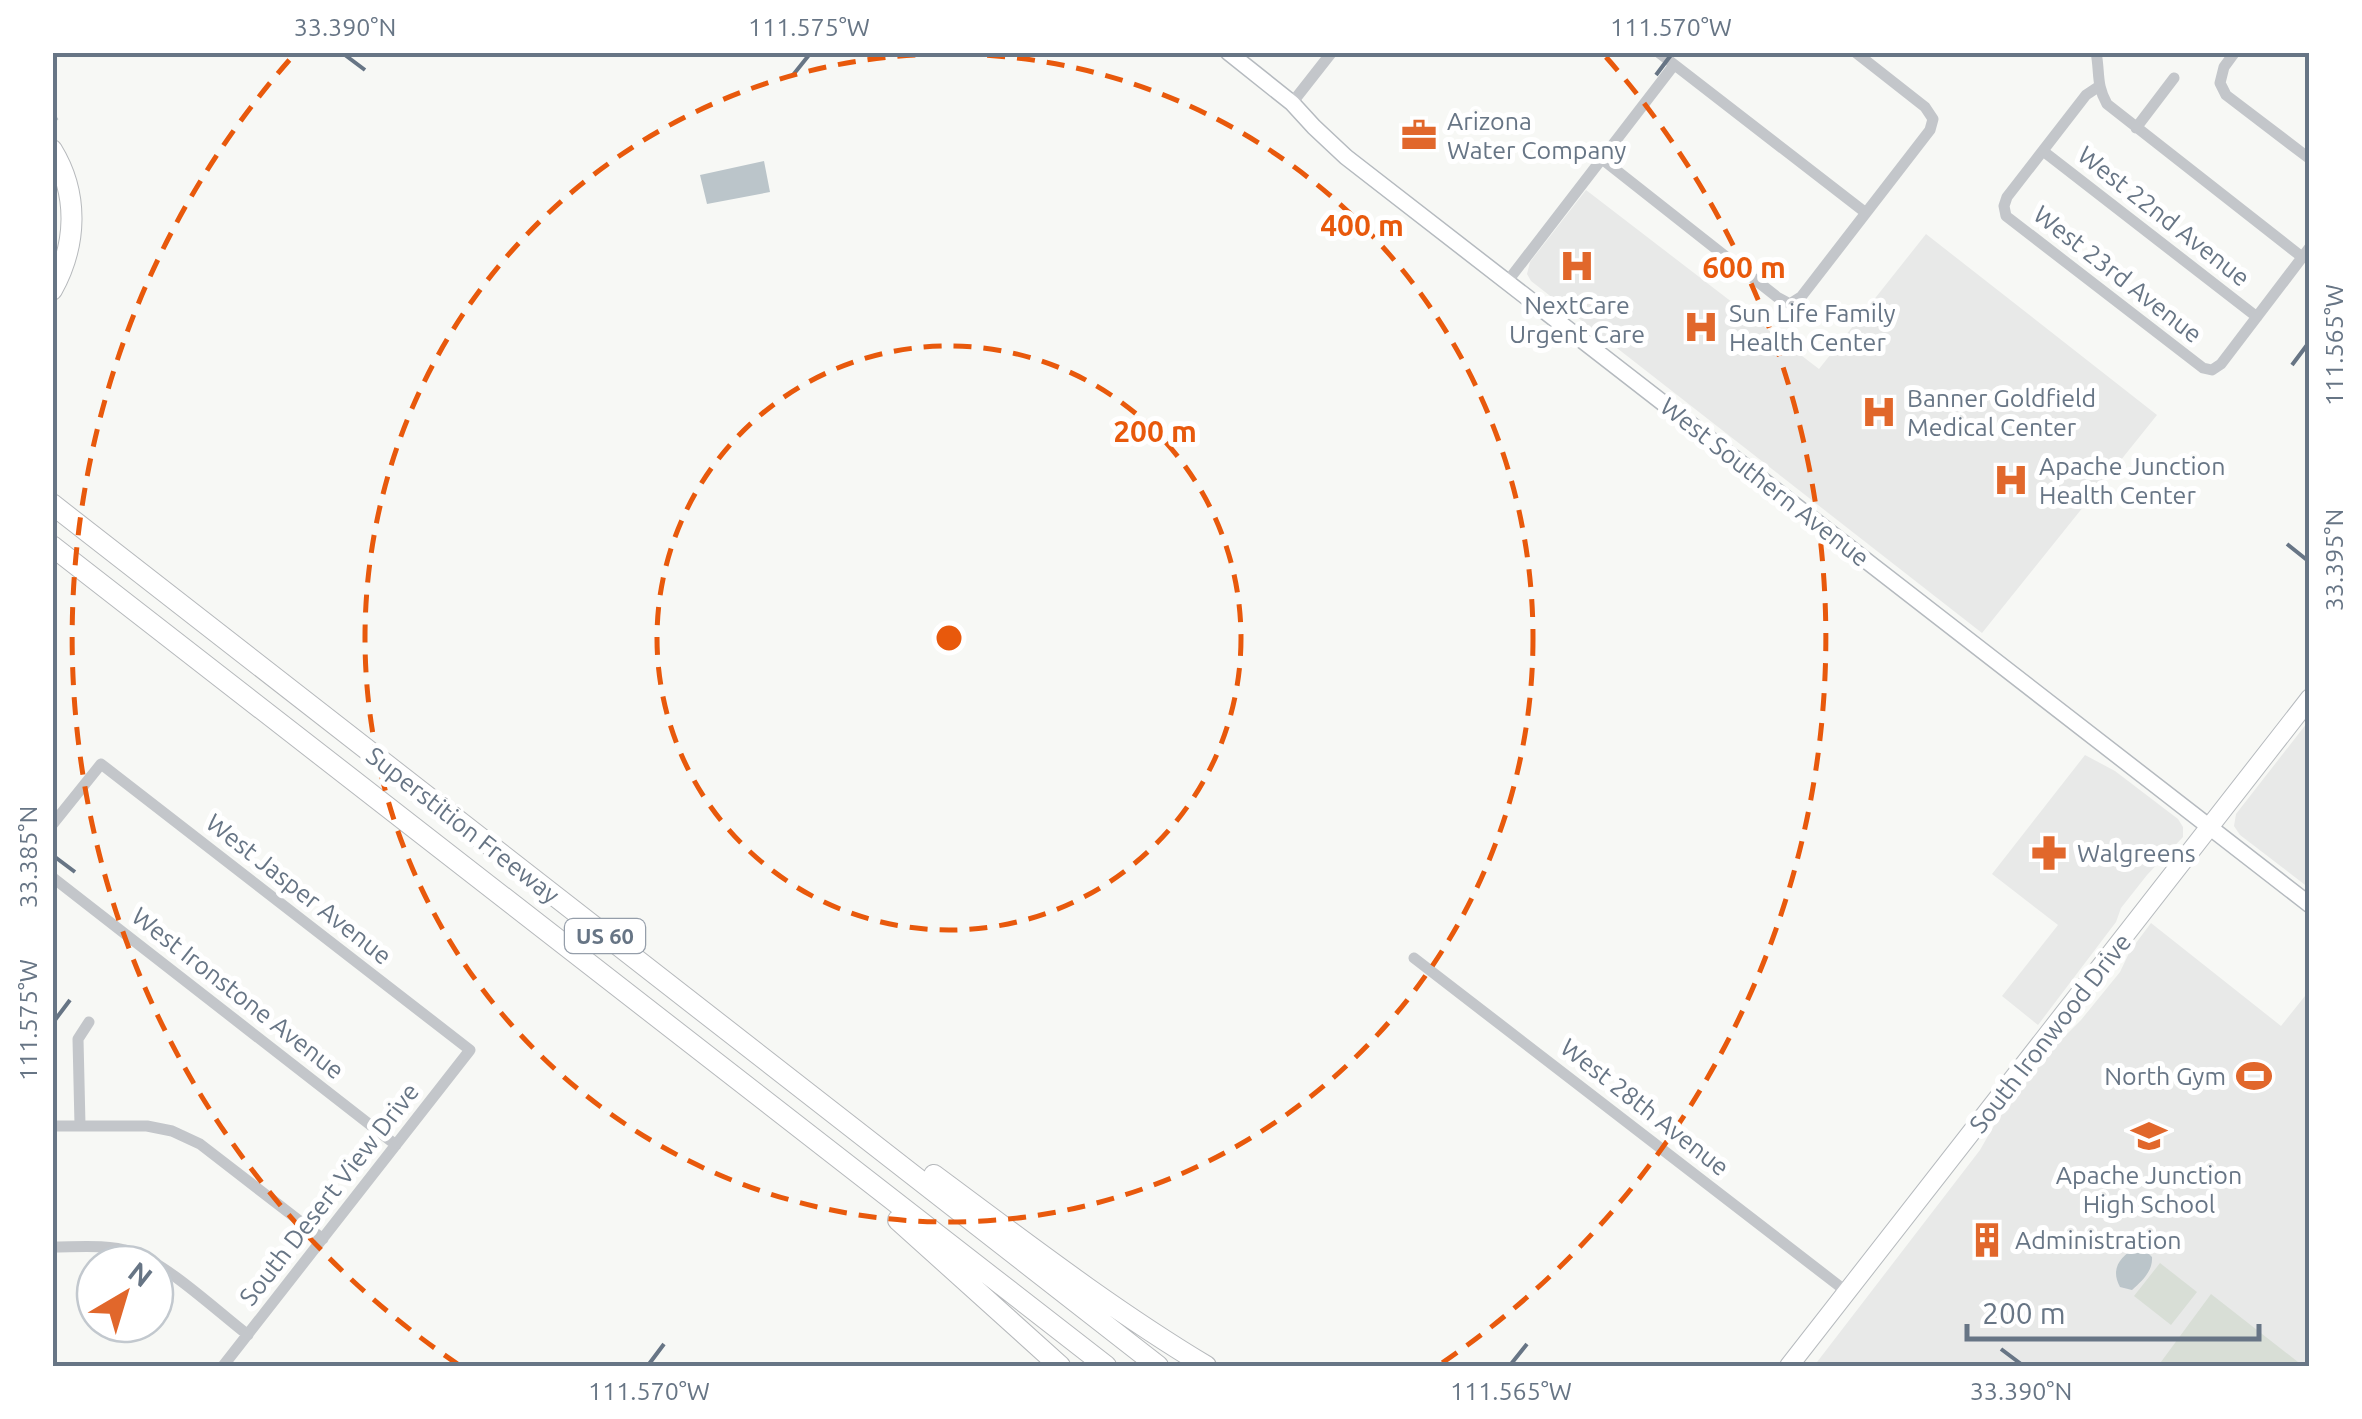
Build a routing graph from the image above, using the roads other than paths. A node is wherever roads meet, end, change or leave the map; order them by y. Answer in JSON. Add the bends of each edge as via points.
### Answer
{"nodes":[{"id":1,"x":1228,"y":52,"type":"edge"},
{"id":2,"x":1332,"y":52,"type":"edge"},
{"id":3,"x":1658,"y":52,"type":"edge"},
{"id":4,"x":1855,"y":52,"type":"edge"},
{"id":5,"x":2096,"y":52,"type":"edge"},
{"id":6,"x":2236,"y":52,"type":"edge"},
{"id":7,"x":1674,"y":65,"type":"junction"},
{"id":8,"x":2174,"y":78,"type":"dead end"},
{"id":9,"x":2098,"y":88,"type":"junction"},
{"id":10,"x":1292,"y":103,"type":"junction"},
{"id":11,"x":2136,"y":128,"type":"junction"},
{"id":12,"x":52,"y":150,"type":"edge"},
{"id":13,"x":2043,"y":151,"type":"junction"},
{"id":14,"x":1602,"y":159,"type":"junction"},
{"id":15,"x":2310,"y":159,"type":"edge"},
{"id":16,"x":1866,"y":213,"type":"junction"},
{"id":17,"x":2306,"y":252,"type":"edge"},
{"id":18,"x":1507,"y":282,"type":"junction"},
{"id":19,"x":52,"y":290,"type":"edge"},
{"id":20,"x":2257,"y":317,"type":"junction"},
{"id":21,"x":52,"y":504,"type":"edge"},
{"id":22,"x":52,"y":546,"type":"edge"},
{"id":23,"x":2310,"y":698,"type":"edge"},
{"id":24,"x":52,"y":825,"type":"edge"},
{"id":25,"x":2209,"y":827,"type":"junction"},
{"id":26,"x":52,"y":877,"type":"edge"},
{"id":27,"x":2310,"y":905,"type":"edge"},
{"id":28,"x":1414,"y":958,"type":"dead end"},
{"id":29,"x":89,"y":1022,"type":"dead end"},
{"id":30,"x":718,"y":1024,"type":"junction"},
{"id":31,"x":470,"y":1050,"type":"joint"},
{"id":32,"x":790,"y":1120,"type":"junction"},
{"id":33,"x":80,"y":1125,"type":"junction"},
{"id":34,"x":52,"y":1126,"type":"edge"},
{"id":35,"x":396,"y":1145,"type":"junction"},
{"id":36,"x":323,"y":1238,"type":"junction"},
{"id":37,"x":52,"y":1247,"type":"edge"},
{"id":38,"x":1847,"y":1292,"type":"junction"},
{"id":39,"x":248,"y":1335,"type":"junction"},
{"id":40,"x":223,"y":1366,"type":"edge"},
{"id":41,"x":1060,"y":1366,"type":"edge"},
{"id":42,"x":1106,"y":1366,"type":"edge"},
{"id":43,"x":1158,"y":1366,"type":"edge"},
{"id":44,"x":1206,"y":1366,"type":"edge"},
{"id":45,"x":1789,"y":1366,"type":"edge"}],
"edges":[{"from":1,"to":10,"type":"main road","name":"West Southern Avenue"},
{"from":2,"to":10,"type":"street"},
{"from":3,"to":7,"type":"street"},
{"from":4,"to":16,"type":"street","via":[[1933,118]]},
{"from":5,"to":9,"type":"street"},
{"from":6,"to":15,"type":"street","via":[[2220,82],[2226,94]]},
{"from":7,"to":14,"type":"street"},
{"from":7,"to":16,"type":"street"},
{"from":8,"to":11,"type":"street"},
{"from":9,"to":11,"type":"street"},
{"from":9,"to":13,"type":"street"},
{"from":10,"to":18,"type":"main road","name":"West Southern Avenue","via":[[1346,157]]},
{"from":11,"to":17,"type":"street"},
{"from":12,"to":19,"type":"highway","via":[[72,215],[67,258]]},
{"from":13,"to":20,"type":"street","name":"West 22nd Avenue"},
{"from":13,"to":20,"type":"street","name":"West 23rd Avenue","via":[[2007,197],[2006,216],[2203,368],[2221,364]]},
{"from":14,"to":16,"type":"street","via":[[1790,304]]},
{"from":14,"to":18,"type":"street"},
{"from":17,"to":20,"type":"street"},
{"from":18,"to":25,"type":"main road","name":"West Southern Avenue"},
{"from":21,"to":30,"type":"highway","name":"Superstition Freeway","number":"US 60"},
{"from":22,"to":32,"type":"highway","name":"Superstition Freeway","number":"US 60"},
{"from":23,"to":25,"type":"main road","name":"South Ironwood Drive"},
{"from":24,"to":31,"type":"street","name":"West Jasper Avenue","via":[[101,764]]},
{"from":25,"to":27,"type":"main road","name":"West Southern Avenue"},
{"from":25,"to":38,"type":"main road","name":"South Ironwood Drive"},
{"from":26,"to":35,"type":"street","name":"West Ironstone Avenue"},
{"from":28,"to":38,"type":"street","name":"West 28th Avenue"},
{"from":29,"to":33,"type":"street","via":[[78,1039]]},
{"from":30,"to":43,"type":"highway","name":"Superstition Freeway","number":"US 60"},
{"from":30,"to":44,"type":"highway"},
{"from":31,"to":35,"type":"street","name":"South Desert View Drive"},
{"from":32,"to":41,"type":"highway"},
{"from":32,"to":42,"type":"highway","name":"Superstition Freeway","number":"US 60"},
{"from":33,"to":34,"type":"street"},
{"from":33,"to":36,"type":"street","via":[[147,1126],[200,1144]]},
{"from":35,"to":36,"type":"street","name":"South Desert View Drive"},
{"from":36,"to":39,"type":"street","name":"South Desert View Drive"},
{"from":37,"to":39,"type":"street","via":[[133,1252]]},
{"from":38,"to":45,"type":"main road","name":"South Ironwood Drive"},
{"from":39,"to":40,"type":"street","name":"South Desert View Drive"}]}
